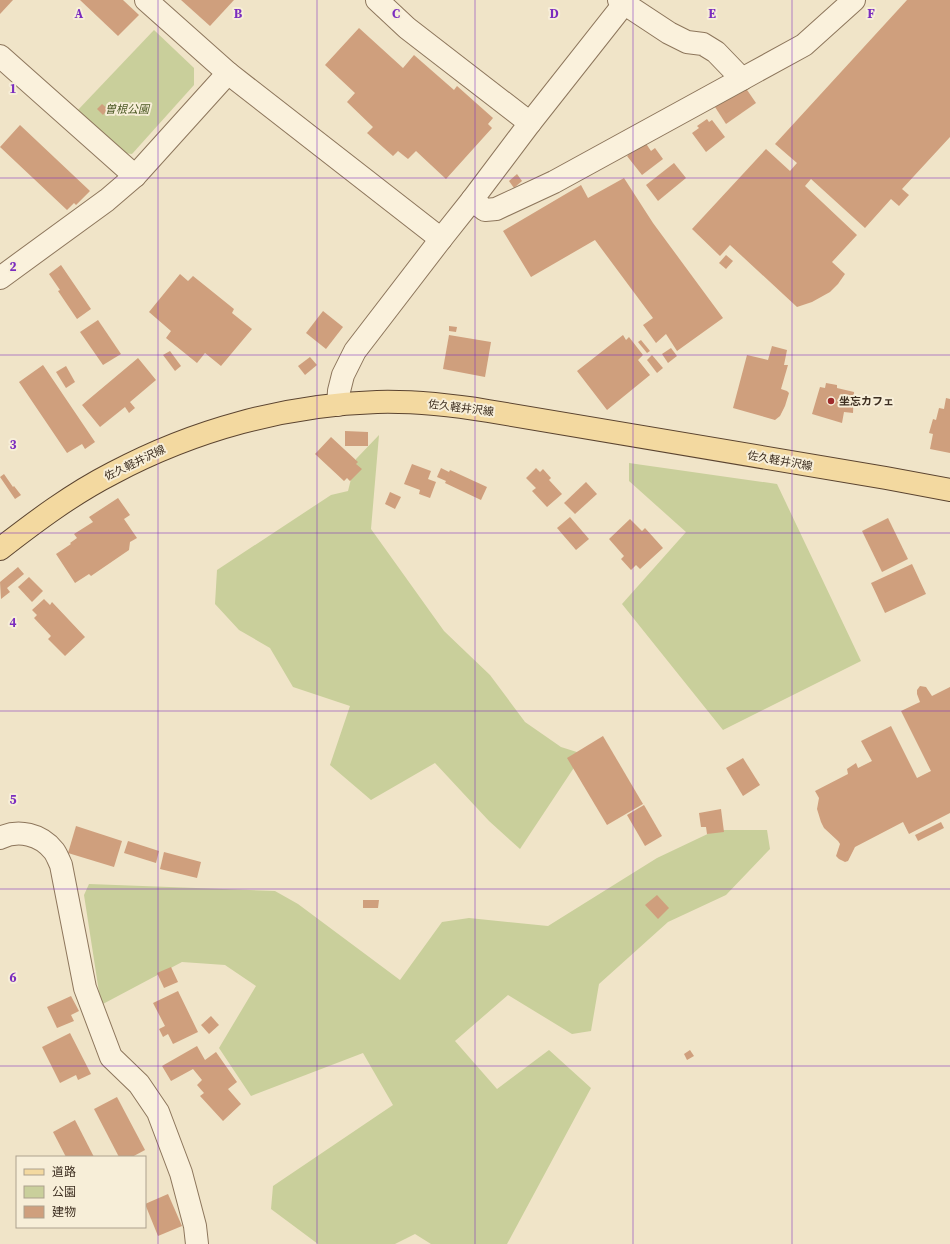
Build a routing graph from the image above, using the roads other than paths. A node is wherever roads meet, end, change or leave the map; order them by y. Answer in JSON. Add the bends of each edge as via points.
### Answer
{"nodes":[{"id":1,"x":377,"y":0,"type":"edge"},
{"id":2,"x":854,"y":0,"type":"edge"},
{"id":3,"x":148,"y":1,"type":"edge"},
{"id":4,"x":623,"y":1,"type":"edge"},
{"id":5,"x":0,"y":56,"type":"edge"},
{"id":6,"x":228,"y":73,"type":"junction"},
{"id":7,"x":742,"y":79,"type":"junction"},
{"id":8,"x":530,"y":122,"type":"junction"},
{"id":9,"x":135,"y":176,"type":"junction"},
{"id":10,"x":472,"y":200,"type":"junction"},
{"id":11,"x":441,"y":239,"type":"junction"},
{"id":12,"x":0,"y":278,"type":"edge"},
{"id":13,"x":338,"y":405,"type":"junction"},
{"id":14,"x":950,"y":490,"type":"edge"},
{"id":15,"x":0,"y":549,"type":"edge"},
{"id":16,"x":0,"y":838,"type":"edge"},
{"id":17,"x":197,"y":1244,"type":"edge"}],
"edges":[{"from":1,"to":8,"type":"street","via":[[408,28]]},
{"from":2,"to":7,"type":"street","via":[[804,45]]},
{"from":3,"to":6,"type":"street"},
{"from":4,"to":7,"type":"street","via":[[669,33],[687,42],[703,44],[716,52]]},
{"from":4,"to":8,"type":"street"},
{"from":5,"to":9,"type":"street"},
{"from":6,"to":9,"type":"street"},
{"from":6,"to":11,"type":"street"},
{"from":7,"to":10,"type":"street","via":[[554,182],[496,209],[485,210]]},
{"from":8,"to":10,"type":"street"},
{"from":9,"to":12,"type":"street","via":[[107,200]]},
{"from":10,"to":11,"type":"street"},
{"from":11,"to":13,"type":"street","via":[[355,351],[343,375]]},
{"from":13,"to":14,"type":"main road","name":"佐久軽井沢線","via":[[377,402],[452,406]]},
{"from":13,"to":15,"type":"main road","name":"佐久軽井沢線","via":[[258,418],[169,446],[83,490],[54,508]]},
{"from":16,"to":17,"type":"street","via":[[30,834],[42,840],[54,851],[61,866],[85,988],[111,1057],[139,1084],[158,1112],[180,1173],[195,1226]]}]}
